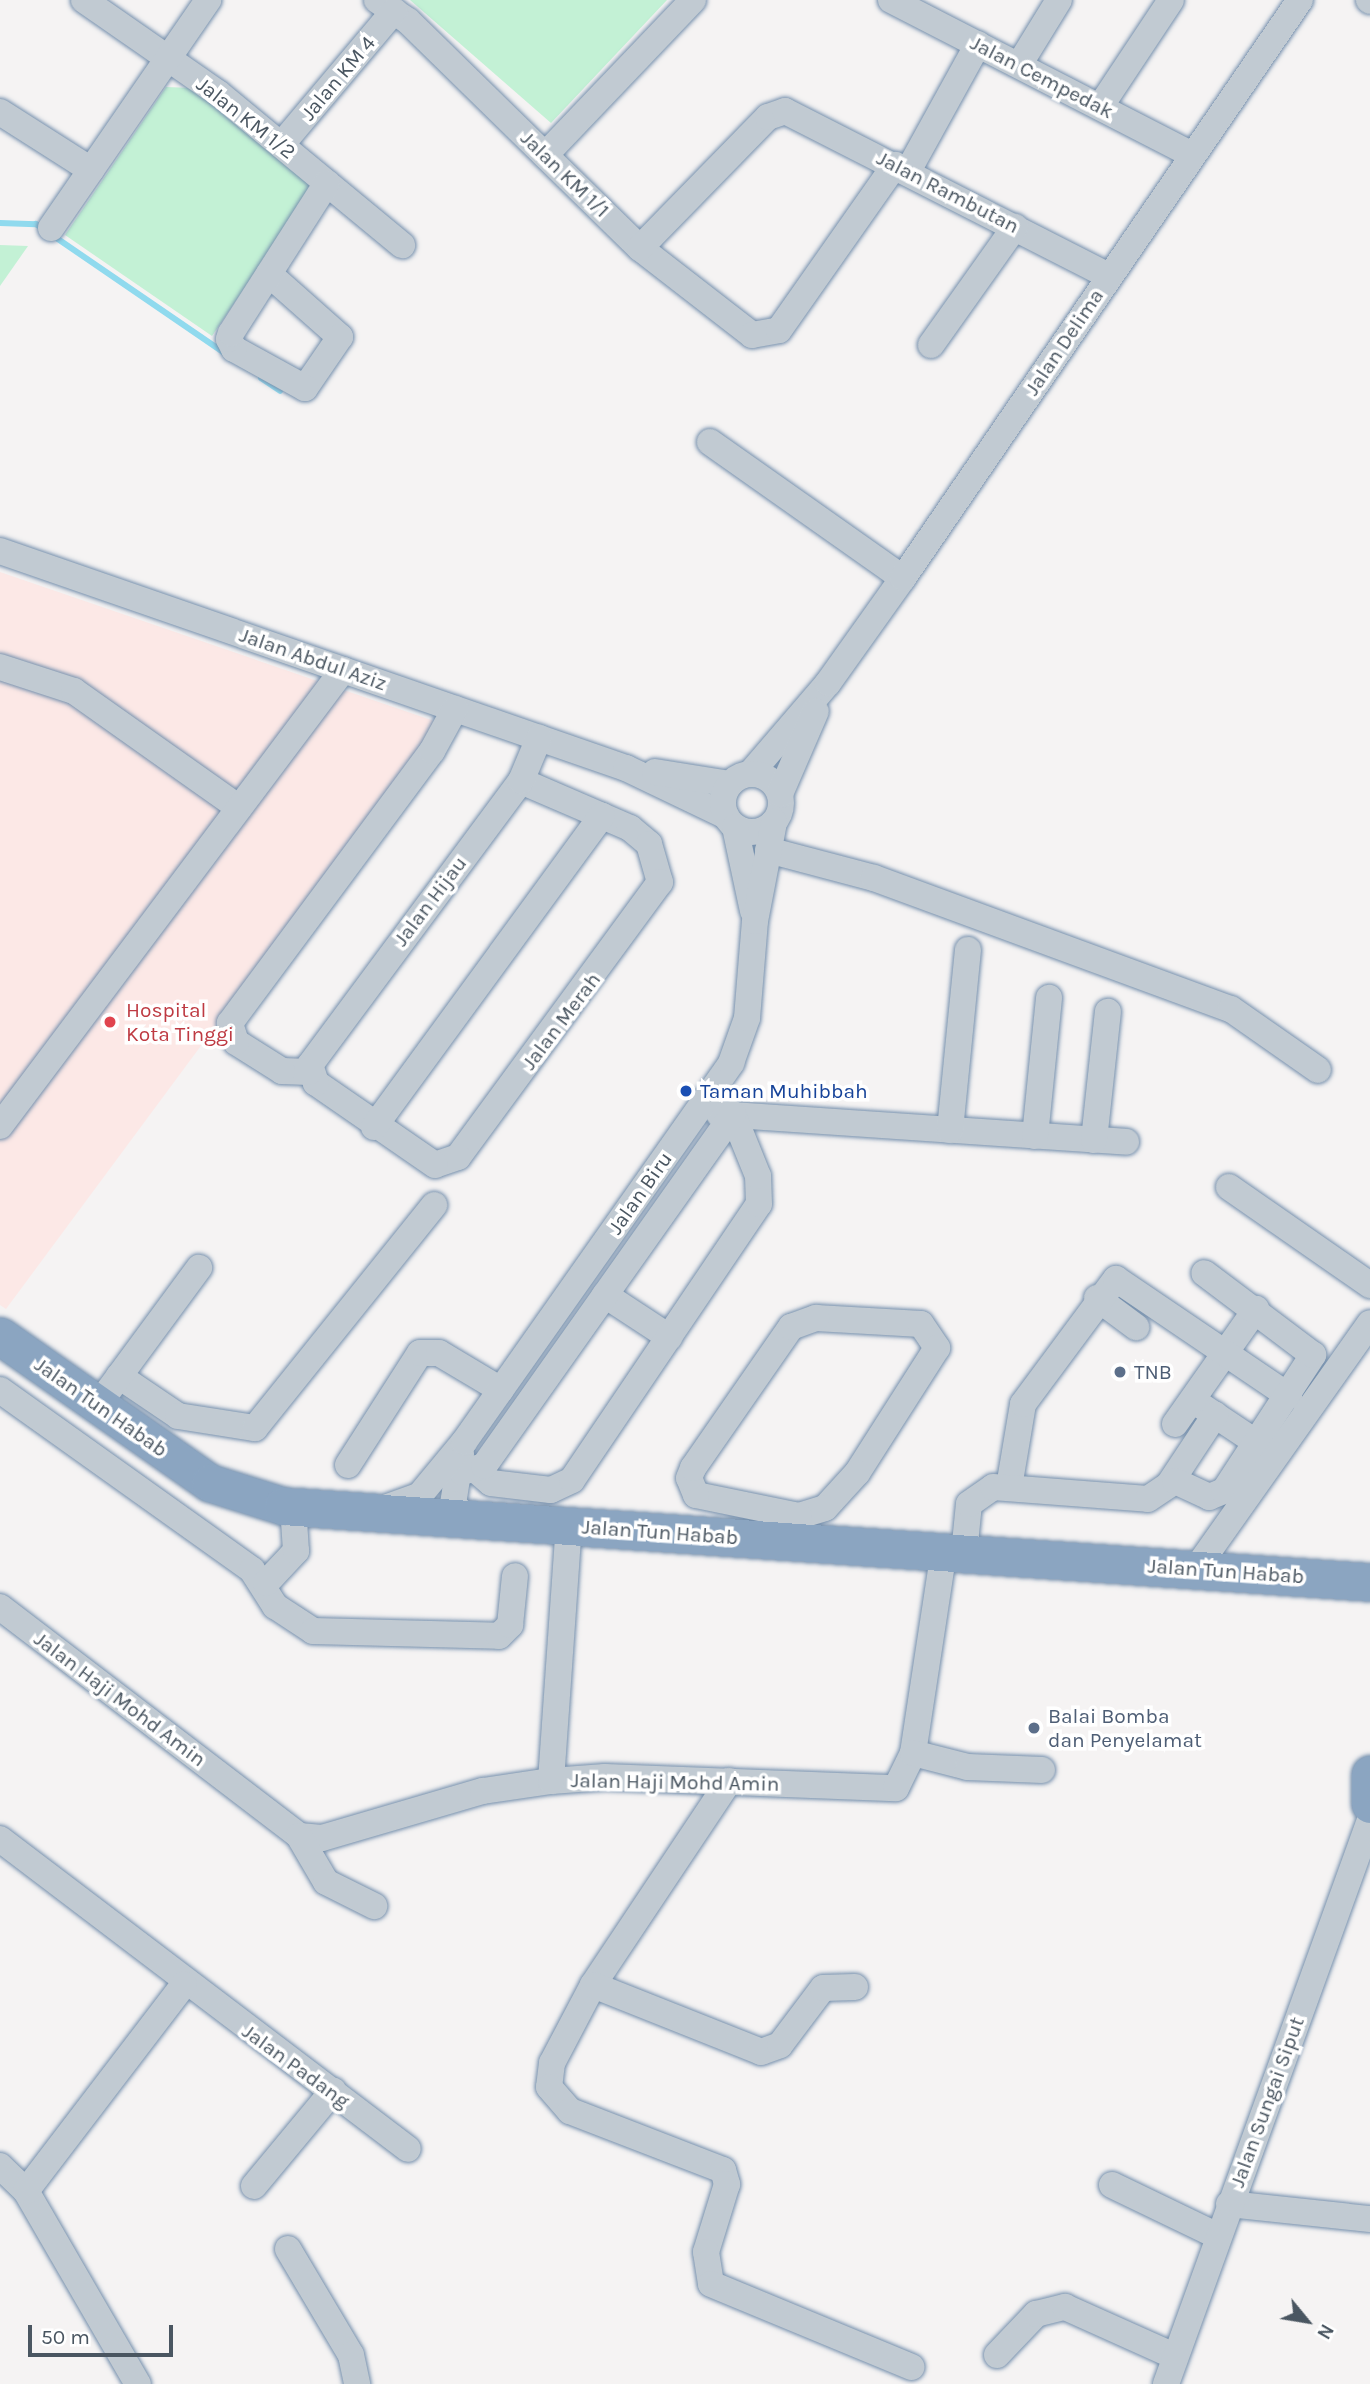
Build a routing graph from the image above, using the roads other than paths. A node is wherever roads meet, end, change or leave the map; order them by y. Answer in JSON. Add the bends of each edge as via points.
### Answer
{"nodes":[{"id":1,"x":84,"y":0,"type":"edge"},
{"id":2,"x":208,"y":0,"type":"edge"},
{"id":3,"x":693,"y":0,"type":"edge"},
{"id":4,"x":891,"y":0,"type":"edge"},
{"id":5,"x":1059,"y":0,"type":"edge"},
{"id":6,"x":1171,"y":0,"type":"edge"},
{"id":7,"x":1300,"y":0,"type":"edge"},
{"id":8,"x":385,"y":6,"type":"edge"},
{"id":9,"x":978,"y":44,"type":"junction"},
{"id":10,"x":168,"y":59,"type":"junction"},
{"id":11,"x":1019,"y":65,"type":"junction"},
{"id":12,"x":1100,"y":107,"type":"junction"},
{"id":13,"x":0,"y":113,"type":"edge"},
{"id":14,"x":282,"y":145,"type":"junction"},
{"id":15,"x":545,"y":155,"type":"junction"},
{"id":16,"x":1193,"y":155,"type":"junction"},
{"id":17,"x":902,"y":168,"type":"junction"},
{"id":18,"x":91,"y":170,"type":"junction"},
{"id":19,"x":327,"y":183,"type":"junction"},
{"id":20,"x":1014,"y":227,"type":"junction"},
{"id":21,"x":51,"y":228,"type":"dead end"},
{"id":22,"x":402,"y":245,"type":"dead end"},
{"id":23,"x":640,"y":248,"type":"junction"},
{"id":24,"x":269,"y":274,"type":"junction"},
{"id":25,"x":1109,"y":276,"type":"junction"},
{"id":26,"x":931,"y":345,"type":"dead end"},
{"id":27,"x":710,"y":442,"type":"dead end"},
{"id":28,"x":0,"y":551,"type":"edge"},
{"id":29,"x":903,"y":578,"type":"junction"},
{"id":30,"x":0,"y":667,"type":"edge"},
{"id":31,"x":343,"y":670,"type":"junction"},
{"id":32,"x":828,"y":683,"type":"junction"},
{"id":33,"x":455,"y":709,"type":"junction"},
{"id":34,"x":539,"y":738,"type":"junction"},
{"id":35,"x":626,"y":768,"type":"junction"},
{"id":36,"x":740,"y":779,"type":"junction"},
{"id":37,"x":521,"y":780,"type":"junction"},
{"id":38,"x":780,"y":793,"type":"junction"},
{"id":39,"x":239,"y":808,"type":"junction"},
{"id":40,"x":602,"y":816,"type":"junction"},
{"id":41,"x":730,"y":821,"type":"junction"},
{"id":42,"x":774,"y":822,"type":"junction"},
{"id":43,"x":768,"y":850,"type":"junction"},
{"id":44,"x":755,"y":921,"type":"junction"},
{"id":45,"x":968,"y":950,"type":"dead end"},
{"id":46,"x":1049,"y":999,"type":"dead end"},
{"id":47,"x":1108,"y":1012,"type":"dead end"},
{"id":48,"x":311,"y":1065,"type":"junction"},
{"id":49,"x":1318,"y":1070,"type":"dead end"},
{"id":50,"x":733,"y":1114,"type":"junction"},
{"id":51,"x":696,"y":1115,"type":"junction"},
{"id":52,"x":0,"y":1126,"type":"edge"},
{"id":53,"x":374,"y":1127,"type":"junction"},
{"id":54,"x":950,"y":1130,"type":"junction"},
{"id":55,"x":1035,"y":1136,"type":"junction"},
{"id":56,"x":1094,"y":1140,"type":"junction"},
{"id":57,"x":1126,"y":1142,"type":"dead end"},
{"id":58,"x":1229,"y":1187,"type":"dead end"},
{"id":59,"x":434,"y":1205,"type":"dead end"},
{"id":60,"x":199,"y":1268,"type":"dead end"},
{"id":61,"x":1205,"y":1273,"type":"dead end"},
{"id":62,"x":1370,"y":1285,"type":"edge"},
{"id":63,"x":605,"y":1295,"type":"junction"},
{"id":64,"x":1097,"y":1298,"type":"junction"},
{"id":65,"x":1256,"y":1309,"type":"junction"},
{"id":66,"x":1370,"y":1323,"type":"edge"},
{"id":67,"x":1136,"y":1326,"type":"dead end"},
{"id":68,"x":0,"y":1336,"type":"edge"},
{"id":69,"x":669,"y":1337,"type":"junction"},
{"id":70,"x":1226,"y":1352,"type":"junction"},
{"id":71,"x":120,"y":1376,"type":"junction"},
{"id":72,"x":0,"y":1390,"type":"edge"},
{"id":73,"x":500,"y":1390,"type":"junction"},
{"id":74,"x":1289,"y":1396,"type":"junction"},
{"id":75,"x":1192,"y":1400,"type":"junction"},
{"id":76,"x":97,"y":1405,"type":"junction"},
{"id":77,"x":1215,"y":1415,"type":"junction"},
{"id":78,"x":1175,"y":1424,"type":"dead end"},
{"id":79,"x":464,"y":1442,"type":"junction"},
{"id":80,"x":1257,"y":1443,"type":"junction"},
{"id":81,"x":348,"y":1465,"type":"dead end"},
{"id":82,"x":467,"y":1472,"type":"junction"},
{"id":83,"x":1170,"y":1483,"type":"junction"},
{"id":84,"x":1009,"y":1487,"type":"junction"},
{"id":85,"x":293,"y":1506,"type":"junction"},
{"id":86,"x":366,"y":1511,"type":"junction"},
{"id":87,"x":467,"y":1518,"type":"junction"},
{"id":88,"x":734,"y":1522,"type":"junction"},
{"id":89,"x":569,"y":1525,"type":"junction"},
{"id":90,"x":954,"y":1552,"type":"junction"},
{"id":91,"x":1196,"y":1569,"type":"junction"},
{"id":92,"x":515,"y":1576,"type":"dead end"},
{"id":93,"x":1353,"y":1580,"type":"edge"},
{"id":94,"x":266,"y":1583,"type":"junction"},
{"id":95,"x":1370,"y":1590,"type":"edge"},
{"id":96,"x":0,"y":1607,"type":"edge"},
{"id":97,"x":913,"y":1754,"type":"junction"},
{"id":98,"x":1042,"y":1770,"type":"dead end"},
{"id":99,"x":1370,"y":1774,"type":"edge"},
{"id":100,"x":551,"y":1781,"type":"junction"},
{"id":101,"x":729,"y":1781,"type":"junction"},
{"id":102,"x":1370,"y":1804,"type":"edge"},
{"id":103,"x":1370,"y":1820,"type":"edge"},
{"id":104,"x":299,"y":1836,"type":"junction"},
{"id":105,"x":0,"y":1839,"type":"edge"},
{"id":106,"x":374,"y":1906,"type":"dead end"},
{"id":107,"x":184,"y":1984,"type":"junction"},
{"id":108,"x":593,"y":1985,"type":"junction"},
{"id":109,"x":855,"y":1987,"type":"dead end"},
{"id":110,"x":333,"y":2091,"type":"junction"},
{"id":111,"x":408,"y":2149,"type":"dead end"},
{"id":112,"x":0,"y":2166,"type":"edge"},
{"id":113,"x":1112,"y":2185,"type":"dead end"},
{"id":114,"x":254,"y":2186,"type":"dead end"},
{"id":115,"x":26,"y":2191,"type":"junction"},
{"id":116,"x":1229,"y":2204,"type":"junction"},
{"id":117,"x":1370,"y":2219,"type":"edge"},
{"id":118,"x":1218,"y":2236,"type":"junction"},
{"id":119,"x":288,"y":2249,"type":"dead end"},
{"id":120,"x":997,"y":2355,"type":"dead end"},
{"id":121,"x":1174,"y":2356,"type":"junction"},
{"id":122,"x":911,"y":2367,"type":"dead end"},
{"id":123,"x":138,"y":2384,"type":"edge"},
{"id":124,"x":357,"y":2384,"type":"edge"},
{"id":125,"x":1166,"y":2384,"type":"edge"}],
"edges":[{"from":1,"to":10,"type":"street","name":"Jalan KM 1/2"},
{"from":2,"to":10,"type":"street"},
{"from":3,"to":15,"type":"street"},
{"from":4,"to":9,"type":"street","name":"Jalan Cempedak"},
{"from":5,"to":11,"type":"street"},
{"from":6,"to":12,"type":"street"},
{"from":7,"to":16,"type":"street","name":"Jalan Delima"},
{"from":8,"to":14,"type":"street","name":"Jalan KM 4"},
{"from":8,"to":15,"type":"street","name":"Jalan KM 1/1"},
{"from":9,"to":11,"type":"street","name":"Jalan Cempedak"},
{"from":9,"to":17,"type":"street"},
{"from":10,"to":14,"type":"street","name":"Jalan KM 1/2"},
{"from":10,"to":18,"type":"street"},
{"from":11,"to":12,"type":"street","name":"Jalan Cempedak"},
{"from":12,"to":16,"type":"street","name":"Jalan Cempedak"},
{"from":13,"to":18,"type":"street"},
{"from":14,"to":19,"type":"street","name":"Jalan KM 1/2"},
{"from":15,"to":23,"type":"street","name":"Jalan KM 1/1"},
{"from":16,"to":25,"type":"street","name":"Jalan Delima"},
{"from":17,"to":20,"type":"street","name":"Jalan Rambutan"},
{"from":17,"to":23,"type":"street","name":"Jalan Rambutan","via":[[785,111],[768,117]]},
{"from":17,"to":23,"type":"street","name":"Jalan KM 1/1","via":[[779,330],[762,337]]},
{"from":18,"to":21,"type":"street"},
{"from":19,"to":22,"type":"street","name":"Jalan KM 1/2"},
{"from":19,"to":24,"type":"street"},
{"from":20,"to":25,"type":"street","name":"Jalan Rambutan"},
{"from":20,"to":26,"type":"street"},
{"from":24,"to":24,"type":"street","via":[[231,333],[230,345],[305,388],[340,337]]},
{"from":25,"to":29,"type":"street","name":"Jalan Delima"},
{"from":27,"to":29,"type":"street"},
{"from":28,"to":31,"type":"street","name":"Jalan Abdul Aziz"},
{"from":29,"to":32,"type":"street","name":"Jalan Delima"},
{"from":30,"to":39,"type":"street","via":[[74,691]]},
{"from":31,"to":33,"type":"street","name":"Jalan Abdul Aziz"},
{"from":31,"to":39,"type":"street"},
{"from":32,"to":36,"type":"street","name":"Jalan Delima"},
{"from":32,"to":38,"type":"street","name":"Jalan Delima"},
{"from":33,"to":34,"type":"street","name":"Jalan Abdul Aziz"},
{"from":33,"to":48,"type":"street","via":[[432,751],[230,1023],[236,1042],[282,1071]]},
{"from":34,"to":35,"type":"street","name":"Jalan Abdul Aziz"},
{"from":34,"to":37,"type":"street","name":"Jalan Hijau"},
{"from":35,"to":36,"type":"street"},
{"from":35,"to":41,"type":"street"},
{"from":36,"to":38,"type":"street","via":[[768,779]]},
{"from":36,"to":41,"type":"street","via":[[723,799]]},
{"from":37,"to":40,"type":"street"},
{"from":37,"to":48,"type":"street","name":"Jalan Hijau"},
{"from":38,"to":42,"type":"street"},
{"from":39,"to":52,"type":"street"},
{"from":40,"to":53,"type":"street"},
{"from":40,"to":53,"type":"street","name":"Jalan Merah","via":[[649,844],[660,882],[654,898],[452,1162],[427,1162]]},
{"from":41,"to":42,"type":"street","via":[[760,831]]},
{"from":41,"to":44,"type":"street","name":"Jalan Biru"},
{"from":42,"to":43,"type":"street","name":"Jalan Biru"},
{"from":43,"to":44,"type":"street","name":"Jalan Biru"},
{"from":43,"to":49,"type":"street","via":[[874,878],[1231,1009]]},
{"from":44,"to":51,"type":"street","name":"Jalan Biru","via":[[753,979],[741,1043]]},
{"from":45,"to":54,"type":"street"},
{"from":46,"to":55,"type":"street"},
{"from":47,"to":56,"type":"street"},
{"from":48,"to":53,"type":"street"},
{"from":50,"to":51,"type":"street"},
{"from":50,"to":54,"type":"street"},
{"from":50,"to":63,"type":"street"},
{"from":50,"to":69,"type":"street","via":[[758,1176],[759,1203]]},
{"from":51,"to":73,"type":"street","name":"Jalan Biru"},
{"from":54,"to":55,"type":"street"},
{"from":55,"to":56,"type":"street"},
{"from":56,"to":57,"type":"street"},
{"from":58,"to":62,"type":"street"},
{"from":59,"to":71,"type":"street","via":[[255,1428],[177,1416]]},
{"from":60,"to":71,"type":"street"},
{"from":61,"to":65,"type":"street"},
{"from":63,"to":69,"type":"street"},
{"from":63,"to":82,"type":"street"},
{"from":64,"to":67,"type":"street"},
{"from":64,"to":70,"type":"street","via":[[1111,1281],[1122,1279]]},
{"from":64,"to":84,"type":"street","via":[[1023,1404]]},
{"from":65,"to":70,"type":"street"},
{"from":65,"to":74,"type":"street","via":[[1311,1350],[1310,1366]]},
{"from":66,"to":91,"type":"street"},
{"from":68,"to":76,"type":"highway","name":"Jalan Tun Habab"},
{"from":69,"to":82,"type":"street","via":[[568,1484],[551,1490],[494,1484]]},
{"from":70,"to":74,"type":"street"},
{"from":70,"to":75,"type":"street"},
{"from":71,"to":76,"type":"street"},
{"from":72,"to":94,"type":"street"},
{"from":73,"to":79,"type":"street","name":"Jalan Biru"},
{"from":73,"to":81,"type":"street","via":[[439,1353],[420,1353]]},
{"from":74,"to":80,"type":"street"},
{"from":75,"to":77,"type":"street"},
{"from":75,"to":78,"type":"street"},
{"from":76,"to":85,"type":"highway","name":"Jalan Tun Habab","via":[[210,1483]]},
{"from":77,"to":80,"type":"street"},
{"from":77,"to":83,"type":"street"},
{"from":79,"to":82,"type":"street","name":"Jalan Biru"},
{"from":79,"to":86,"type":"street","name":"Jalan Biru","via":[[420,1494],[403,1505]]},
{"from":80,"to":83,"type":"street","via":[[1220,1495]]},
{"from":82,"to":87,"type":"street","name":"Jalan Biru","via":[[453,1504]]},
{"from":83,"to":84,"type":"street","via":[[1149,1499]]},
{"from":84,"to":90,"type":"street","name":"Jalan Haji Mohd Amin","via":[[973,1497]]},
{"from":85,"to":86,"type":"highway","name":"Jalan Tun Habab"},
{"from":85,"to":94,"type":"street","via":[[296,1551]]},
{"from":86,"to":87,"type":"highway","name":"Jalan Tun Habab"},
{"from":87,"to":89,"type":"highway","name":"Jalan Tun Habab"},
{"from":88,"to":88,"type":"street","via":[[799,1516],[825,1508],[857,1474],[933,1360],[937,1348],[930,1329],[816,1318],[791,1327],[689,1478],[696,1495]]},
{"from":88,"to":89,"type":"highway","name":"Jalan Tun Habab"},
{"from":88,"to":90,"type":"highway","name":"Jalan Tun Habab"},
{"from":89,"to":100,"type":"street"},
{"from":90,"to":91,"type":"highway","name":"Jalan Tun Habab"},
{"from":90,"to":97,"type":"street","name":"Jalan Haji Mohd Amin"},
{"from":91,"to":93,"type":"highway","name":"Jalan Tun Habab"},
{"from":92,"to":94,"type":"street","via":[[510,1625],[499,1636],[313,1631],[275,1606]]},
{"from":93,"to":95,"type":"highway","name":"Jalan Tun Habab"},
{"from":96,"to":104,"type":"street","name":"Jalan Haji Mohd Amin"},
{"from":97,"to":98,"type":"street","via":[[968,1767]]},
{"from":97,"to":101,"type":"street","name":"Jalan Haji Mohd Amin","via":[[904,1782],[888,1790]]},
{"from":99,"to":102,"type":"highway"},
{"from":100,"to":101,"type":"street","name":"Jalan Haji Mohd Amin"},
{"from":100,"to":104,"type":"street","name":"Jalan Haji Mohd Amin","via":[[483,1791],[322,1838]]},
{"from":101,"to":108,"type":"street"},
{"from":103,"to":116,"type":"street","name":"Jalan Sungai Siput"},
{"from":104,"to":106,"type":"street","via":[[326,1882]]},
{"from":105,"to":107,"type":"street","name":"Jalan Padang"},
{"from":107,"to":110,"type":"street","name":"Jalan Padang"},
{"from":107,"to":115,"type":"street"},
{"from":108,"to":109,"type":"street","via":[[761,2052],[779,2045],[823,1988]]},
{"from":108,"to":122,"type":"street","via":[[552,2063],[553,2097],[570,2111],[723,2170],[727,2184],[706,2252],[711,2284]]},
{"from":110,"to":111,"type":"street","name":"Jalan Padang"},
{"from":110,"to":114,"type":"street"},
{"from":112,"to":115,"type":"street"},
{"from":113,"to":118,"type":"street"},
{"from":115,"to":123,"type":"street"},
{"from":116,"to":117,"type":"street"},
{"from":116,"to":118,"type":"street","name":"Jalan Sungai Siput"},
{"from":118,"to":121,"type":"street","name":"Jalan Sungai Siput"},
{"from":119,"to":124,"type":"street","via":[[351,2355]]},
{"from":120,"to":121,"type":"street","via":[[1036,2314],[1065,2307]]},
{"from":121,"to":125,"type":"street","name":"Jalan Sungai Siput"}]}
